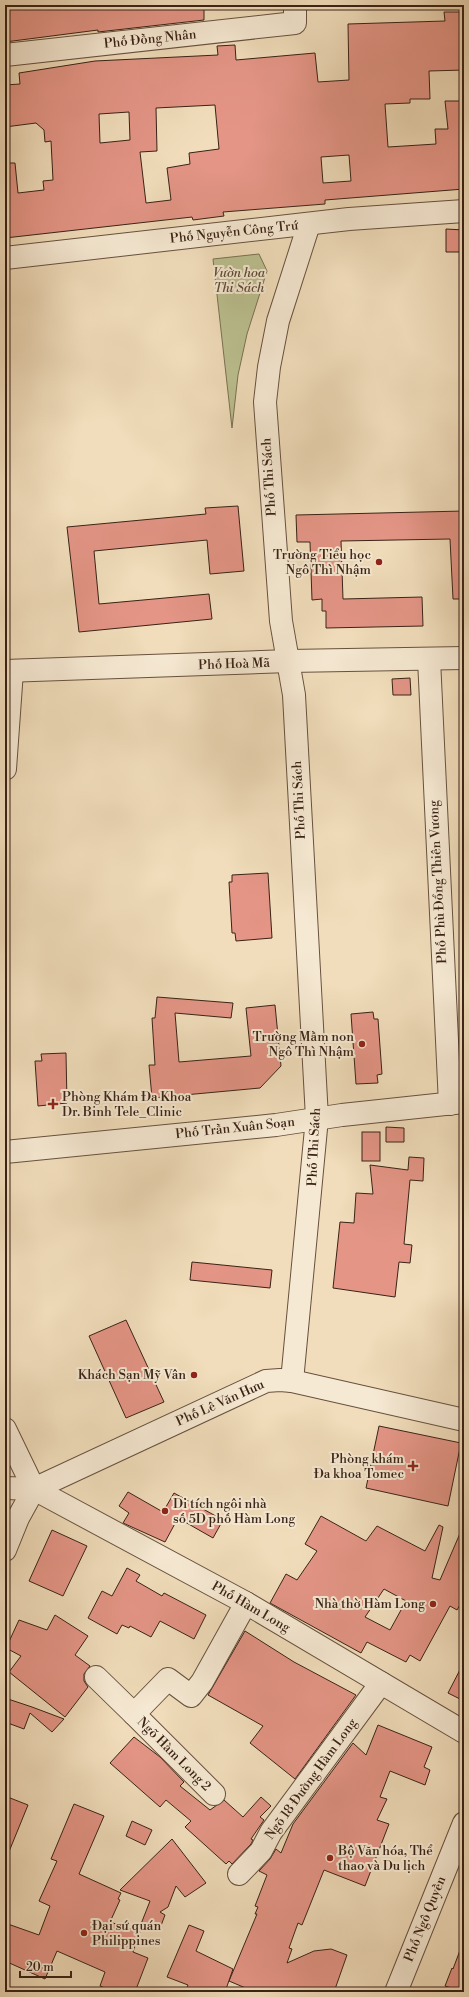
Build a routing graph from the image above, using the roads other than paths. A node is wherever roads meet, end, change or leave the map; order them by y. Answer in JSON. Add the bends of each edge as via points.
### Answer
{"nodes":[{"id":1,"x":295,"y":14,"type":"edge"},
{"id":2,"x":5,"y":54,"type":"edge"},
{"id":3,"x":464,"y":211,"type":"edge"},
{"id":4,"x":309,"y":224,"type":"junction"},
{"id":5,"x":5,"y":258,"type":"edge"},
{"id":6,"x":464,"y":658,"type":"edge"},
{"id":7,"x":429,"y":659,"type":"junction"},
{"id":8,"x":289,"y":661,"type":"junction"},
{"id":9,"x":8,"y":671,"type":"edge"},
{"id":10,"x":5,"y":769,"type":"edge"},
{"id":11,"x":457,"y":1103,"type":"edge"},
{"id":12,"x":317,"y":1118,"type":"junction"},
{"id":13,"x":5,"y":1152,"type":"edge"},
{"id":14,"x":292,"y":1382,"type":"junction"},
{"id":15,"x":464,"y":1420,"type":"edge"},
{"id":16,"x":5,"y":1429,"type":"edge"},
{"id":17,"x":5,"y":1488,"type":"edge"},
{"id":18,"x":34,"y":1489,"type":"junction"},
{"id":19,"x":5,"y":1550,"type":"edge"},
{"id":20,"x":246,"y":1603,"type":"junction"},
{"id":21,"x":96,"y":1677,"type":"dead end"},
{"id":22,"x":381,"y":1683,"type":"junction"},
{"id":23,"x":134,"y":1714,"type":"junction"},
{"id":24,"x":464,"y":1732,"type":"edge"},
{"id":25,"x":214,"y":1794,"type":"dead end"},
{"id":26,"x":464,"y":1823,"type":"edge"},
{"id":27,"x":239,"y":1874,"type":"dead end"},
{"id":28,"x":396,"y":1992,"type":"edge"}],
"edges":[{"from":1,"to":2,"type":"street","name":"Phố Đồng Nhân"},
{"from":3,"to":4,"type":"street","name":"Phố Nguyễn Công Trứ"},
{"from":4,"to":5,"type":"street","name":"Phố Nguyễn Công Trứ"},
{"from":4,"to":8,"type":"street","name":"Phố Thi Sách","via":[[278,321],[265,402],[281,621]]},
{"from":6,"to":7,"type":"street","name":"Phố Hoà Mã"},
{"from":7,"to":8,"type":"street","name":"Phố Hoà Mã"},
{"from":7,"to":11,"type":"street","name":"Phố Phù Đổng Thiên Vương"},
{"from":8,"to":9,"type":"street","name":"Phố Hoà Mã"},
{"from":8,"to":12,"type":"street","name":"Phố Thi Sách","via":[[294,695]]},
{"from":9,"to":10,"type":"street"},
{"from":11,"to":12,"type":"street","name":"Phố Trần Xuân Soạn"},
{"from":12,"to":13,"type":"street","name":"Phố Trần Xuân Soạn","via":[[276,1126]]},
{"from":12,"to":14,"type":"street","name":"Phố Thi Sách"},
{"from":14,"to":15,"type":"street","name":"Phố Lê Văn Hưu"},
{"from":14,"to":18,"type":"street","name":"Phố Lê Văn Hưu","via":[[266,1381]]},
{"from":16,"to":18,"type":"street"},
{"from":17,"to":18,"type":"street"},
{"from":18,"to":19,"type":"street"},
{"from":18,"to":20,"type":"street","name":"Phố Hàm Long"},
{"from":20,"to":22,"type":"street","name":"Phố Hàm Long"},
{"from":20,"to":23,"type":"street","name":"Ngõ Hàm Long 2","via":[[202,1682],[191,1696],[168,1679]]},
{"from":21,"to":23,"type":"street","name":"Ngõ Hàm Long 2"},
{"from":22,"to":24,"type":"street","name":"Phố Hàm Long"},
{"from":22,"to":27,"type":"street","name":"Ngõ 18 Đường Hàm Long","via":[[271,1832],[261,1851]]},
{"from":23,"to":25,"type":"street","name":"Ngõ Hàm Long 2"},
{"from":26,"to":28,"type":"street","name":"Phố Ngô Quyền"}]}
